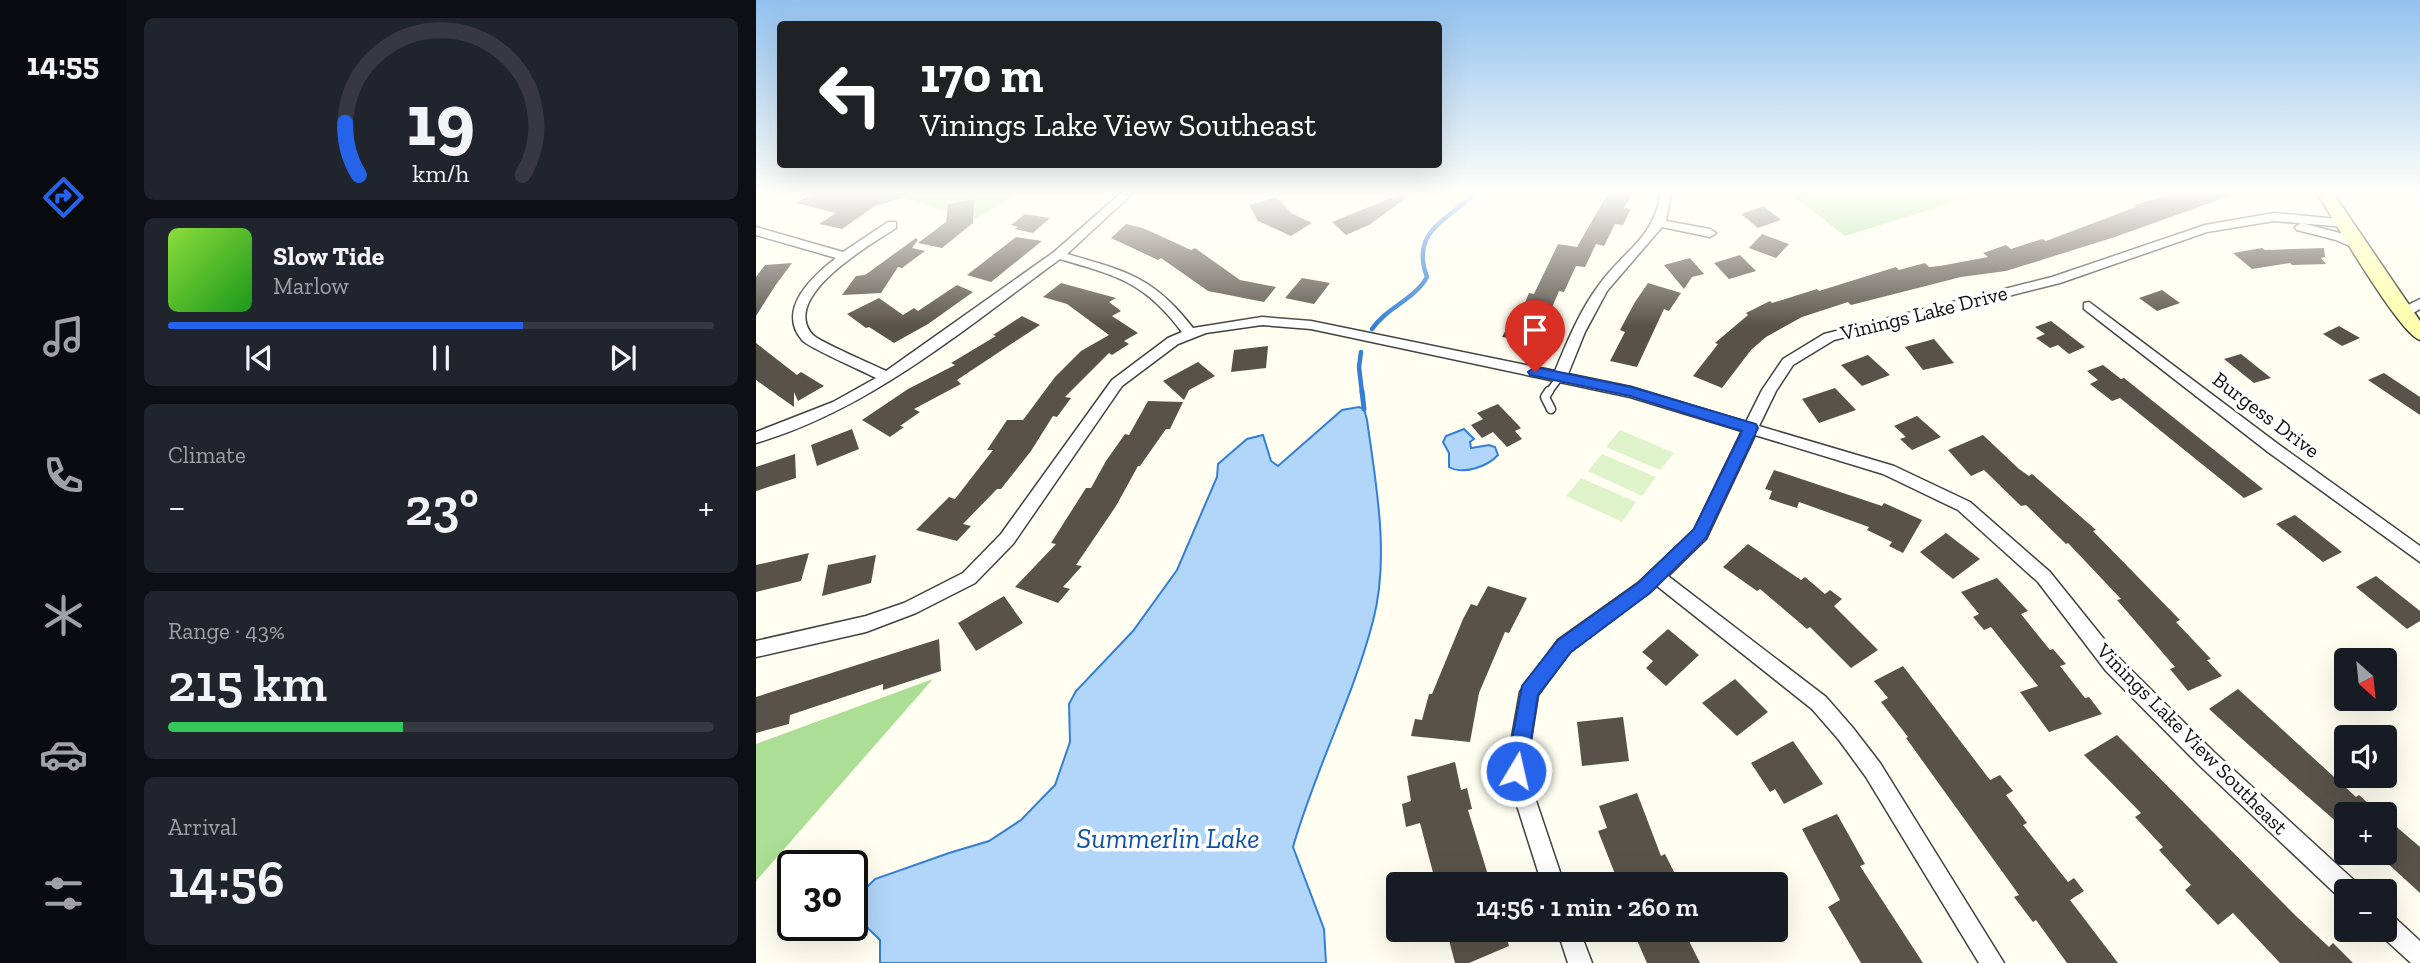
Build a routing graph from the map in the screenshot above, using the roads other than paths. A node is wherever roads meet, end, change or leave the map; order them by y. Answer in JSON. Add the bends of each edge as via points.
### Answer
{"nodes":[{"id":1,"x":780,"y":238,"type":"edge"},
{"id":2,"x":874,"y":238,"type":"edge"},
{"id":3,"x":1077,"y":238,"type":"edge"},
{"id":4,"x":1647,"y":238,"type":"edge"},
{"id":5,"x":2178,"y":238,"type":"edge"},
{"id":6,"x":2355,"y":238,"type":"edge"},
{"id":7,"x":1058,"y":255,"type":"junction"},
{"id":8,"x":847,"y":257,"type":"junction"},
{"id":9,"x":2420,"y":303,"type":"edge"},
{"id":10,"x":2089,"y":306,"type":"dead end"},
{"id":11,"x":2403,"y":313,"type":"junction"},
{"id":12,"x":1189,"y":333,"type":"junction"},
{"id":13,"x":2420,"y":334,"type":"edge"},
{"id":14,"x":887,"y":377,"type":"junction"},
{"id":15,"x":1560,"y":377,"type":"junction"},
{"id":16,"x":1551,"y":409,"type":"dead end"},
{"id":17,"x":1751,"y":428,"type":"junction"},
{"id":18,"x":756,"y":438,"type":"edge"},
{"id":19,"x":2420,"y":555,"type":"edge"},
{"id":20,"x":1656,"y":576,"type":"junction"},
{"id":21,"x":756,"y":649,"type":"edge"},
{"id":22,"x":1549,"y":872,"type":"edge"},
{"id":23,"x":2336,"y":879,"type":"edge"},
{"id":24,"x":2397,"y":935,"type":"edge"},
{"id":25,"x":1573,"y":942,"type":"edge"},
{"id":26,"x":2420,"y":956,"type":"edge"},
{"id":27,"x":1580,"y":963,"type":"edge"},
{"id":28,"x":1992,"y":963,"type":"edge"}],
"edges":[{"from":1,"to":8,"type":"street"},
{"from":2,"to":8,"type":"street"},
{"from":3,"to":7,"type":"street"},
{"from":4,"to":15,"type":"street","via":[[1601,290]]},
{"from":5,"to":17,"type":"street","name":"Vinings Lake Drive","via":[[2056,280],[1829,337],[1788,362]]},
{"from":6,"to":11,"type":"street"},
{"from":7,"to":12,"type":"street","via":[[1147,287]]},
{"from":7,"to":14,"type":"street"},
{"from":8,"to":14,"type":"street","via":[[813,282],[803,296],[800,328],[808,338]]},
{"from":9,"to":11,"type":"street"},
{"from":10,"to":19,"type":"street","name":"Burgess Drive"},
{"from":11,"to":13,"type":"street"},
{"from":12,"to":15,"type":"street","name":"Vinings Lake View Southeast","via":[[1262,321],[1311,325]]},
{"from":12,"to":21,"type":"street","name":"Vinings Lake View Southeast","via":[[1117,383],[1007,539],[969,578],[866,624]]},
{"from":14,"to":18,"type":"street","via":[[838,406]]},
{"from":15,"to":16,"type":"lane","via":[[1545,397]]},
{"from":15,"to":17,"type":"street","name":"Vinings Lake View Southeast","via":[[1631,392]]},
{"from":17,"to":20,"type":"street","name":"Vinings Lake Drive","via":[[1700,534]]},
{"from":17,"to":23,"type":"street","name":"Vinings Lake View Southeast","via":[[1888,470],[1964,506],[2044,577],[2122,674]]},
{"from":20,"to":22,"type":"street","name":"Vinings Lake Drive","via":[[1564,646],[1529,692],[1516,771]]},
{"from":20,"to":28,"type":"street","via":[[1819,703],[1873,770]]},
{"from":24,"to":26,"type":"street"},
{"from":25,"to":27,"type":"street"}]}
